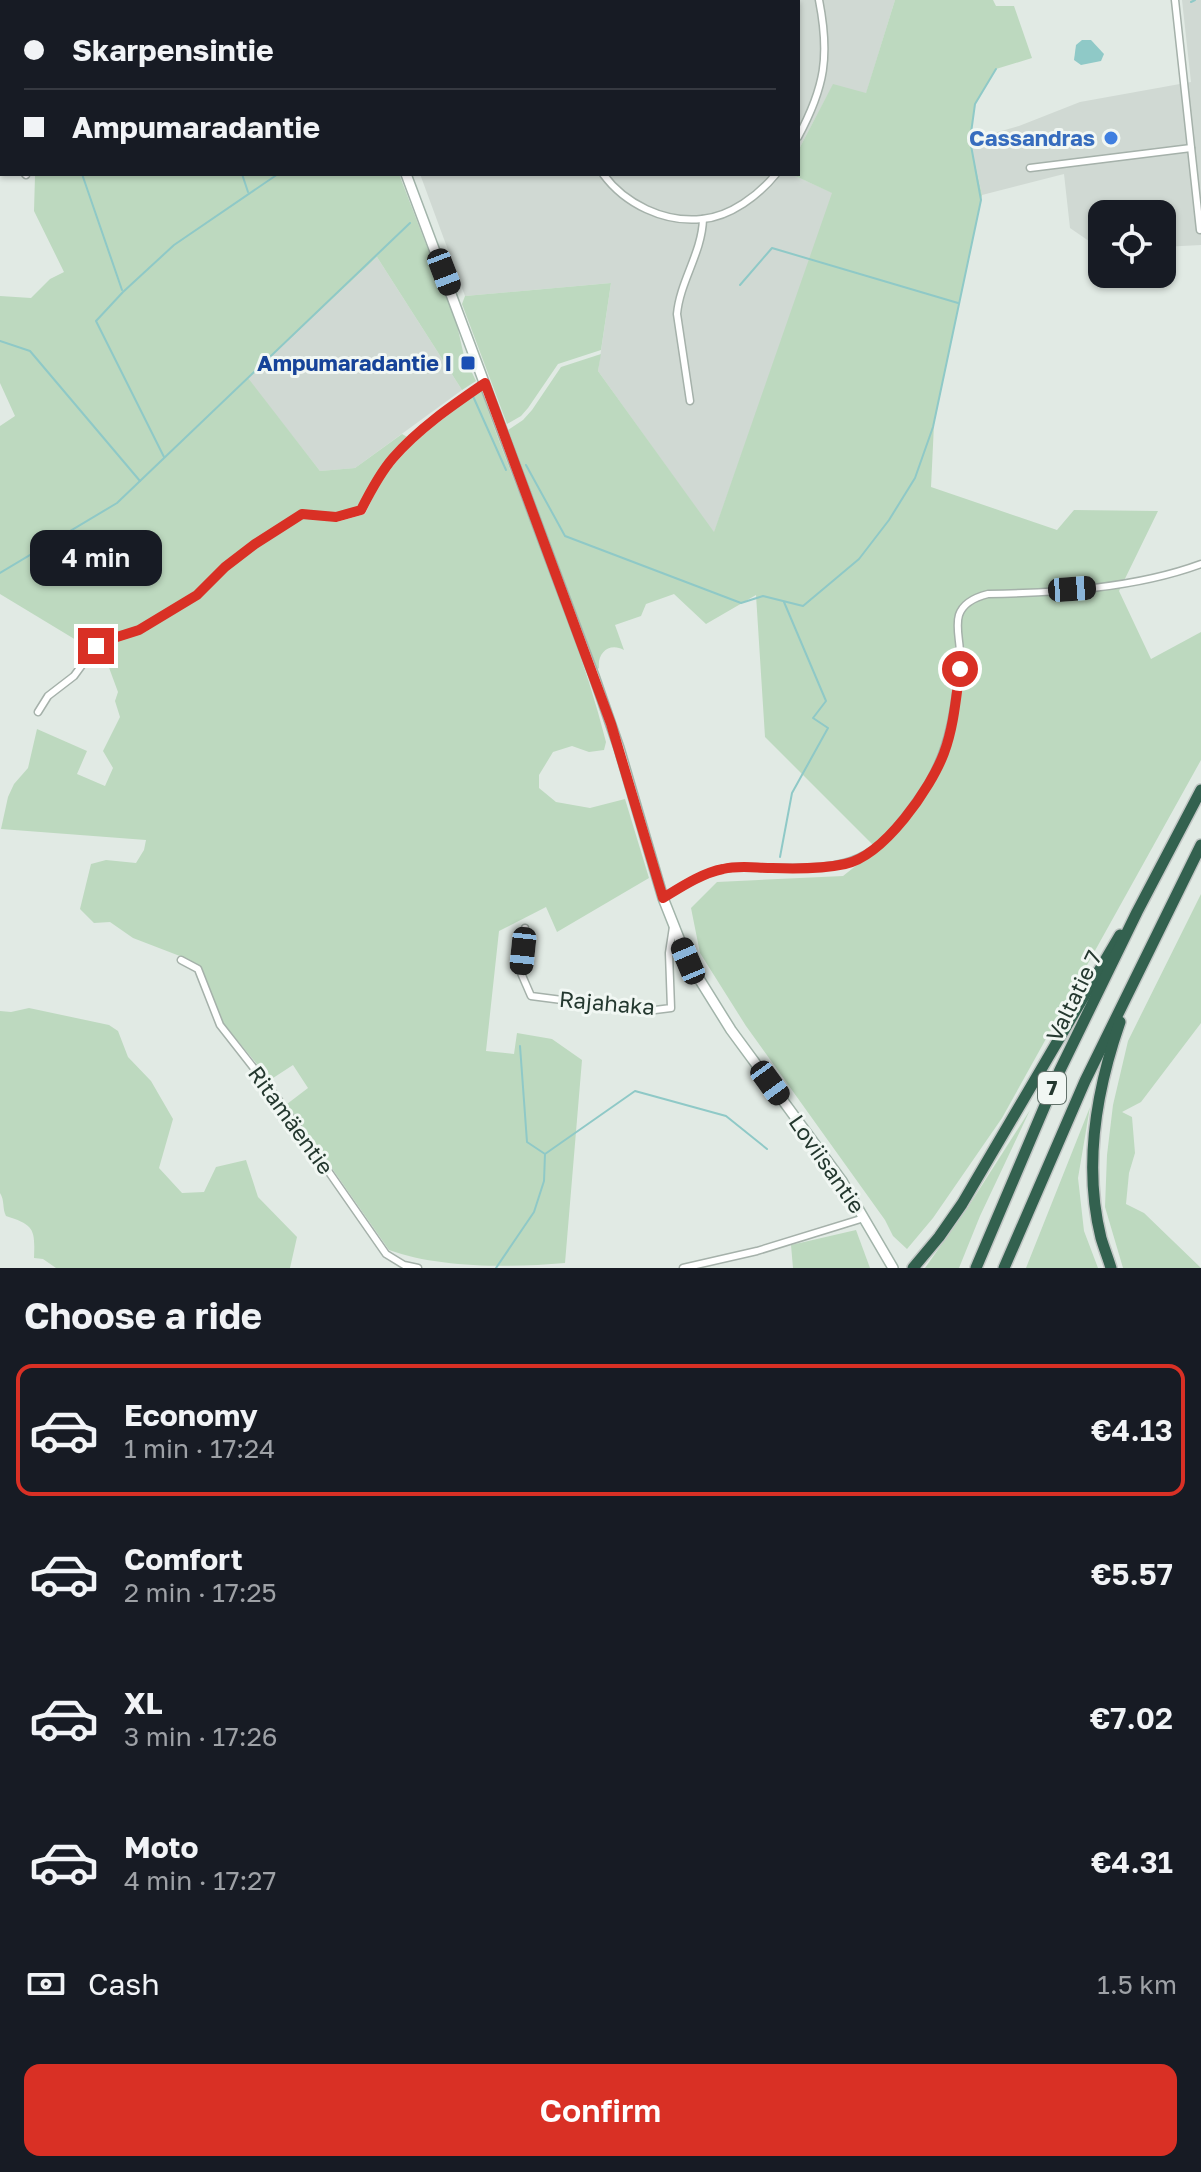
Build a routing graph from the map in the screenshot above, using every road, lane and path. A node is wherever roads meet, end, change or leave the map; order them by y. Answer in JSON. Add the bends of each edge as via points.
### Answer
{"nodes":[{"id":1,"x":819,"y":0,"type":"edge"},
{"id":2,"x":1175,"y":0,"type":"edge"},
{"id":3,"x":800,"y":133,"type":"edge"},
{"id":4,"x":1191,"y":148,"type":"junction"},
{"id":5,"x":1030,"y":168,"type":"dead end"},
{"id":6,"x":407,"y":176,"type":"edge"},
{"id":7,"x":605,"y":176,"type":"edge"},
{"id":8,"x":774,"y":176,"type":"edge"},
{"id":9,"x":703,"y":219,"type":"junction"},
{"id":10,"x":1200,"y":230,"type":"edge"},
{"id":11,"x":485,"y":383,"type":"junction"},
{"id":12,"x":690,"y":401,"type":"dead end"},
{"id":13,"x":1201,"y":564,"type":"edge"},
{"id":14,"x":38,"y":712,"type":"dead end"},
{"id":15,"x":1201,"y":790,"type":"edge"},
{"id":16,"x":1201,"y":845,"type":"edge"},
{"id":17,"x":663,"y":898,"type":"junction"},
{"id":18,"x":1137,"y":912,"type":"junction"},
{"id":19,"x":1164,"y":918,"type":"junction"},
{"id":20,"x":673,"y":926,"type":"junction"},
{"id":21,"x":525,"y":928,"type":"dead end"},
{"id":22,"x":181,"y":960,"type":"dead end"},
{"id":23,"x":864,"y":1218,"type":"junction"},
{"id":24,"x":418,"y":1268,"type":"edge"},
{"id":25,"x":683,"y":1268,"type":"edge"},
{"id":26,"x":893,"y":1268,"type":"edge"},
{"id":27,"x":913,"y":1268,"type":"edge"},
{"id":28,"x":976,"y":1268,"type":"edge"},
{"id":29,"x":1004,"y":1268,"type":"edge"},
{"id":30,"x":1111,"y":1268,"type":"edge"}],
"edges":[{"from":1,"to":3,"type":"street","via":[[824,73]]},
{"from":2,"to":4,"type":"street"},
{"from":4,"to":5,"type":"street"},
{"from":4,"to":10,"type":"street"},
{"from":6,"to":11,"type":"main road","name":"Loviisantie"},
{"from":7,"to":9,"type":"street","via":[[627,199],[653,212]]},
{"from":8,"to":9,"type":"street","via":[[740,205]]},
{"from":9,"to":12,"type":"street","via":[[677,314]]},
{"from":11,"to":14,"type":"street","via":[[393,458],[361,510],[336,517],[302,514],[225,567],[197,595],[139,630],[98,643]]},
{"from":11,"to":17,"type":"main road","name":"Loviisantie","via":[[619,748]]},
{"from":13,"to":17,"type":"street","via":[[1094,588],[988,594],[972,600],[959,619],[960,669],[945,751],[922,794],[884,842],[848,864],[720,869]]},
{"from":15,"to":18,"type":"highway","name":"Valtatie 7","number":"7"},
{"from":16,"to":19,"type":"highway","number":"7"},
{"from":17,"to":20,"type":"main road","name":"Loviisantie"},
{"from":18,"to":27,"type":"highway","via":[[1112,945],[962,1204]]},
{"from":18,"to":28,"type":"highway","name":"Valtatie 7","number":"7","via":[[1060,1070]]},
{"from":19,"to":29,"type":"highway","number":"7","via":[[1085,1081]]},
{"from":19,"to":30,"type":"highway","via":[[1102,1079],[1093,1175]]},
{"from":20,"to":21,"type":"street","name":"Rajahaka","via":[[671,1008],[647,1011],[531,996],[521,973]]},
{"from":20,"to":23,"type":"main road","name":"Loviisantie","via":[[731,1030]]},
{"from":22,"to":24,"type":"street","name":"Ritamäentie","via":[[198,969],[220,1025],[386,1254]]},
{"from":23,"to":25,"type":"street"},
{"from":23,"to":26,"type":"main road","name":"Loviisantie"}]}
